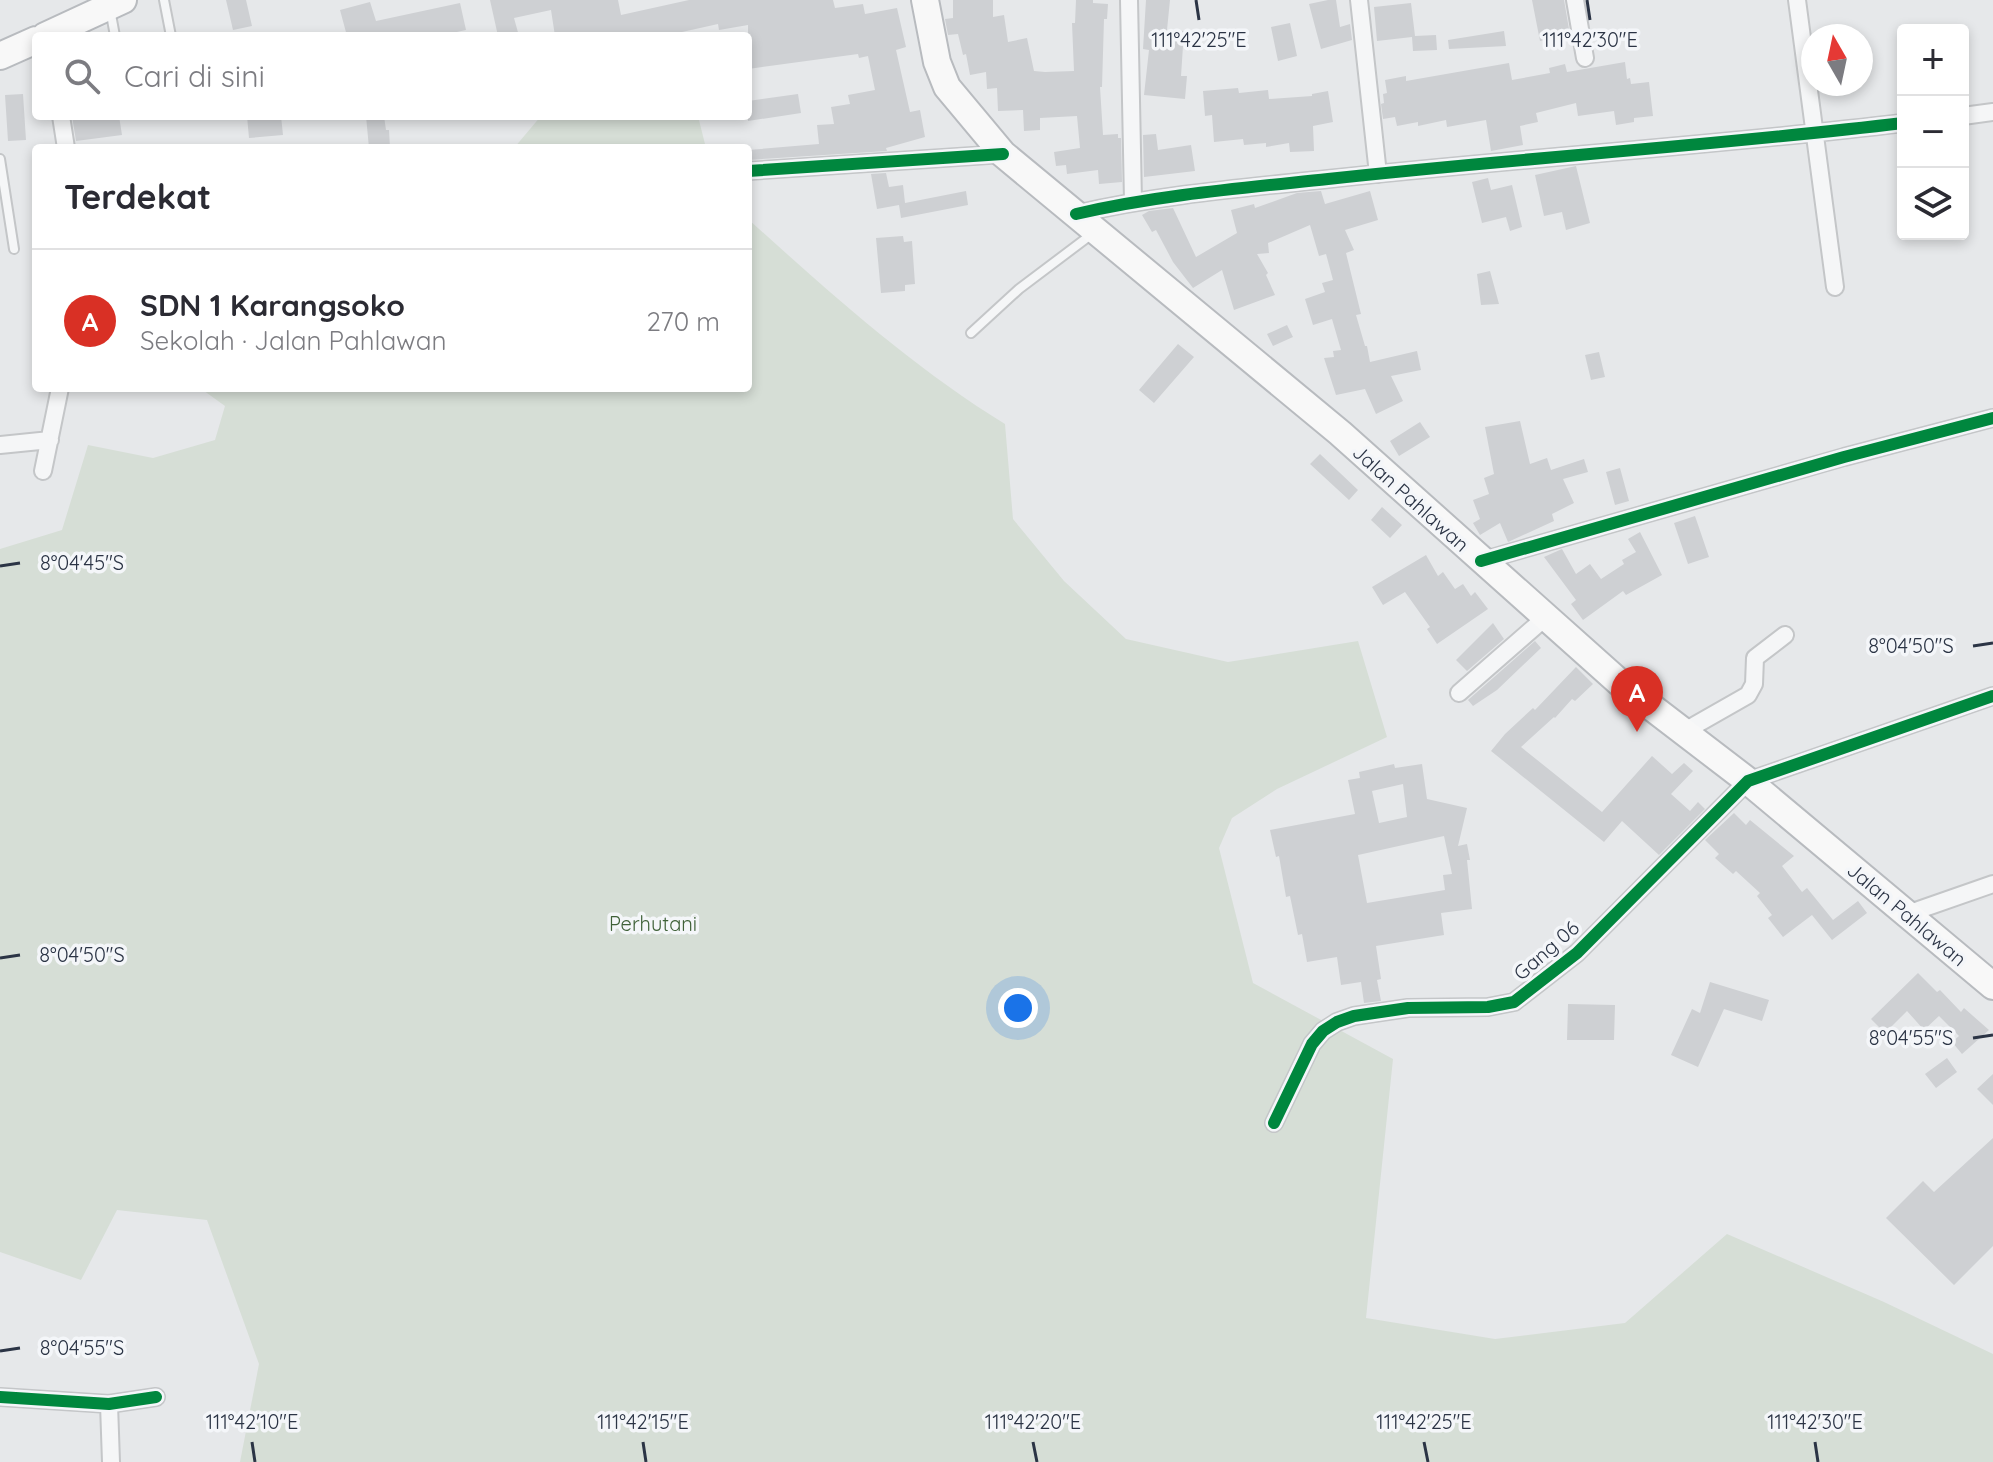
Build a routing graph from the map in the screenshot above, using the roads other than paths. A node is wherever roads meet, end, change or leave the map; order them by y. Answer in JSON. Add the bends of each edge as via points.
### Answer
{"nodes":[{"id":1,"x":164,"y":0,"type":"edge"},
{"id":2,"x":925,"y":0,"type":"edge"},
{"id":3,"x":1129,"y":0,"type":"edge"},
{"id":4,"x":1359,"y":0,"type":"edge"},
{"id":5,"x":1575,"y":0,"type":"edge"},
{"id":6,"x":1797,"y":0,"type":"edge"},
{"id":7,"x":116,"y":4,"type":"edge"},
{"id":8,"x":55,"y":32,"type":"edge"},
{"id":9,"x":115,"y":32,"type":"edge"},
{"id":10,"x":170,"y":32,"type":"edge"},
{"id":11,"x":32,"y":42,"type":"edge"},
{"id":12,"x":0,"y":56,"type":"edge"},
{"id":13,"x":1585,"y":58,"type":"dead end"},
{"id":14,"x":1993,"y":112,"type":"edge"},
{"id":15,"x":1969,"y":115,"type":"edge"},
{"id":16,"x":62,"y":120,"type":"edge"},
{"id":17,"x":1897,"y":124,"type":"edge"},
{"id":18,"x":1815,"y":134,"type":"junction"},
{"id":19,"x":65,"y":144,"type":"edge"},
{"id":20,"x":1003,"y":154,"type":"junction"},
{"id":21,"x":0,"y":159,"type":"edge"},
{"id":22,"x":752,"y":171,"type":"edge"},
{"id":23,"x":1378,"y":174,"type":"junction"},
{"id":24,"x":1133,"y":201,"type":"junction"},
{"id":25,"x":1076,"y":214,"type":"junction"},
{"id":26,"x":1096,"y":231,"type":"junction"},
{"id":27,"x":14,"y":249,"type":"dead end"},
{"id":28,"x":1835,"y":287,"type":"dead end"},
{"id":29,"x":971,"y":333,"type":"dead end"},
{"id":30,"x":59,"y":392,"type":"edge"},
{"id":31,"x":1993,"y":418,"type":"edge"},
{"id":32,"x":50,"y":440,"type":"junction"},
{"id":33,"x":0,"y":445,"type":"edge"},
{"id":34,"x":43,"y":471,"type":"dead end"},
{"id":35,"x":1481,"y":561,"type":"junction"},
{"id":36,"x":1546,"y":617,"type":"junction"},
{"id":37,"x":1785,"y":635,"type":"dead end"},
{"id":38,"x":1459,"y":693,"type":"dead end"},
{"id":39,"x":1993,"y":696,"type":"edge"},
{"id":40,"x":1683,"y":732,"type":"junction"},
{"id":41,"x":1748,"y":781,"type":"junction"},
{"id":42,"x":1993,"y":884,"type":"edge"},
{"id":43,"x":1907,"y":914,"type":"junction"},
{"id":44,"x":1993,"y":986,"type":"edge"},
{"id":45,"x":1274,"y":1123,"type":"dead end"},
{"id":46,"x":0,"y":1397,"type":"edge"},
{"id":47,"x":156,"y":1397,"type":"dead end"},
{"id":48,"x":109,"y":1404,"type":"junction"},
{"id":49,"x":111,"y":1462,"type":"edge"}],
"edges":[{"from":1,"to":10,"type":"lane"},
{"from":2,"to":20,"type":"highway","name":"Jalan Pahlawan","via":[[947,87]]},
{"from":3,"to":24,"type":"street"},
{"from":4,"to":23,"type":"street"},
{"from":5,"to":13,"type":"street"},
{"from":6,"to":18,"type":"street"},
{"from":7,"to":8,"type":"highway"},
{"from":7,"to":9,"type":"lane"},
{"from":11,"to":12,"type":"highway"},
{"from":14,"to":15,"type":"street"},
{"from":16,"to":19,"type":"street"},
{"from":17,"to":18,"type":"street"},
{"from":18,"to":23,"type":"street"},
{"from":18,"to":28,"type":"street"},
{"from":20,"to":22,"type":"street"},
{"from":20,"to":25,"type":"highway","name":"Jalan Pahlawan"},
{"from":21,"to":27,"type":"lane"},
{"from":23,"to":24,"type":"street"},
{"from":24,"to":25,"type":"street"},
{"from":25,"to":26,"type":"highway","name":"Jalan Pahlawan"},
{"from":26,"to":29,"type":"lane"},
{"from":26,"to":35,"type":"highway","name":"Jalan Pahlawan","via":[[1340,433]]},
{"from":30,"to":32,"type":"street"},
{"from":31,"to":35,"type":"street"},
{"from":32,"to":33,"type":"street"},
{"from":32,"to":34,"type":"street"},
{"from":35,"to":36,"type":"highway","name":"Jalan Pahlawan"},
{"from":36,"to":38,"type":"street"},
{"from":36,"to":40,"type":"highway","name":"Jalan Pahlawan"},
{"from":37,"to":40,"type":"street","via":[[1755,658],[1748,695]]},
{"from":39,"to":41,"type":"street"},
{"from":40,"to":41,"type":"highway","name":"Jalan Pahlawan"},
{"from":41,"to":43,"type":"highway","name":"Jalan Pahlawan"},
{"from":41,"to":45,"type":"street","name":"Gang 06","via":[[1577,953],[1520,999],[1501,1006],[1367,1014],[1323,1031],[1306,1054]]},
{"from":42,"to":43,"type":"street"},
{"from":43,"to":44,"type":"highway","name":"Jalan Pahlawan"},
{"from":46,"to":48,"type":"street"},
{"from":47,"to":48,"type":"street"},
{"from":48,"to":49,"type":"street"}]}
